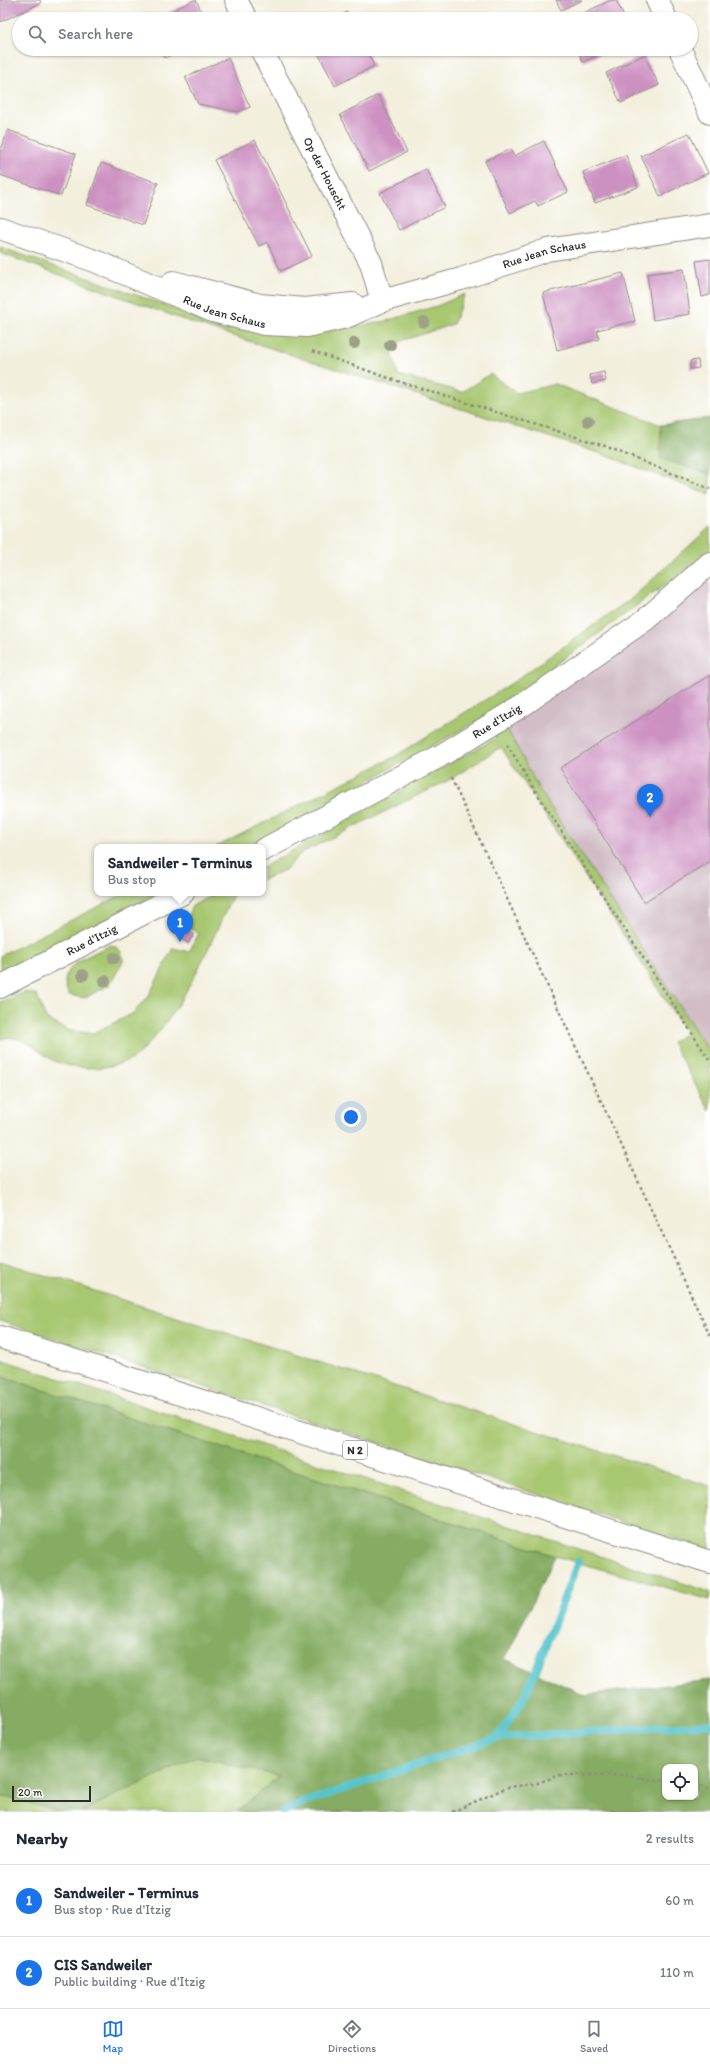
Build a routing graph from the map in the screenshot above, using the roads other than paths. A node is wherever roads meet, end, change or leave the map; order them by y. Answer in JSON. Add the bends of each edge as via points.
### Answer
{"nodes":[{"id":1,"x":236,"y":0,"type":"edge"},
{"id":2,"x":657,"y":0,"type":"edge"},
{"id":3,"x":242,"y":12,"type":"edge"},
{"id":4,"x":663,"y":12,"type":"edge"},
{"id":5,"x":265,"y":56,"type":"edge"},
{"id":6,"x":683,"y":56,"type":"edge"},
{"id":7,"x":710,"y":113,"type":"edge"},
{"id":8,"x":710,"y":224,"type":"edge"},
{"id":9,"x":0,"y":228,"type":"edge"},
{"id":10,"x":382,"y":301,"type":"junction"},
{"id":11,"x":710,"y":563,"type":"edge"},
{"id":12,"x":266,"y":848,"type":"edge"},
{"id":13,"x":177,"y":896,"type":"edge"},
{"id":14,"x":0,"y":987,"type":"edge"},
{"id":15,"x":0,"y":1337,"type":"edge"},
{"id":16,"x":710,"y":1562,"type":"edge"}],
"edges":[{"from":1,"to":3,"type":"street"},
{"from":2,"to":4,"type":"street"},
{"from":5,"to":10,"type":"street","name":"Op der Houscht","via":[[371,263]]},
{"from":6,"to":7,"type":"street"},
{"from":8,"to":10,"type":"street","name":"Rue Jean Schaus","via":[[548,250],[461,279]]},
{"from":9,"to":10,"type":"street","name":"Rue Jean Schaus","via":[[94,261],[260,304],[305,308]]},
{"from":11,"to":12,"type":"street","name":"Rue d'Itzig","via":[[645,620],[495,723],[440,756]]},
{"from":13,"to":14,"type":"street","name":"Rue d'Itzig"},
{"from":15,"to":16,"type":"street","number":"N 2"}]}
